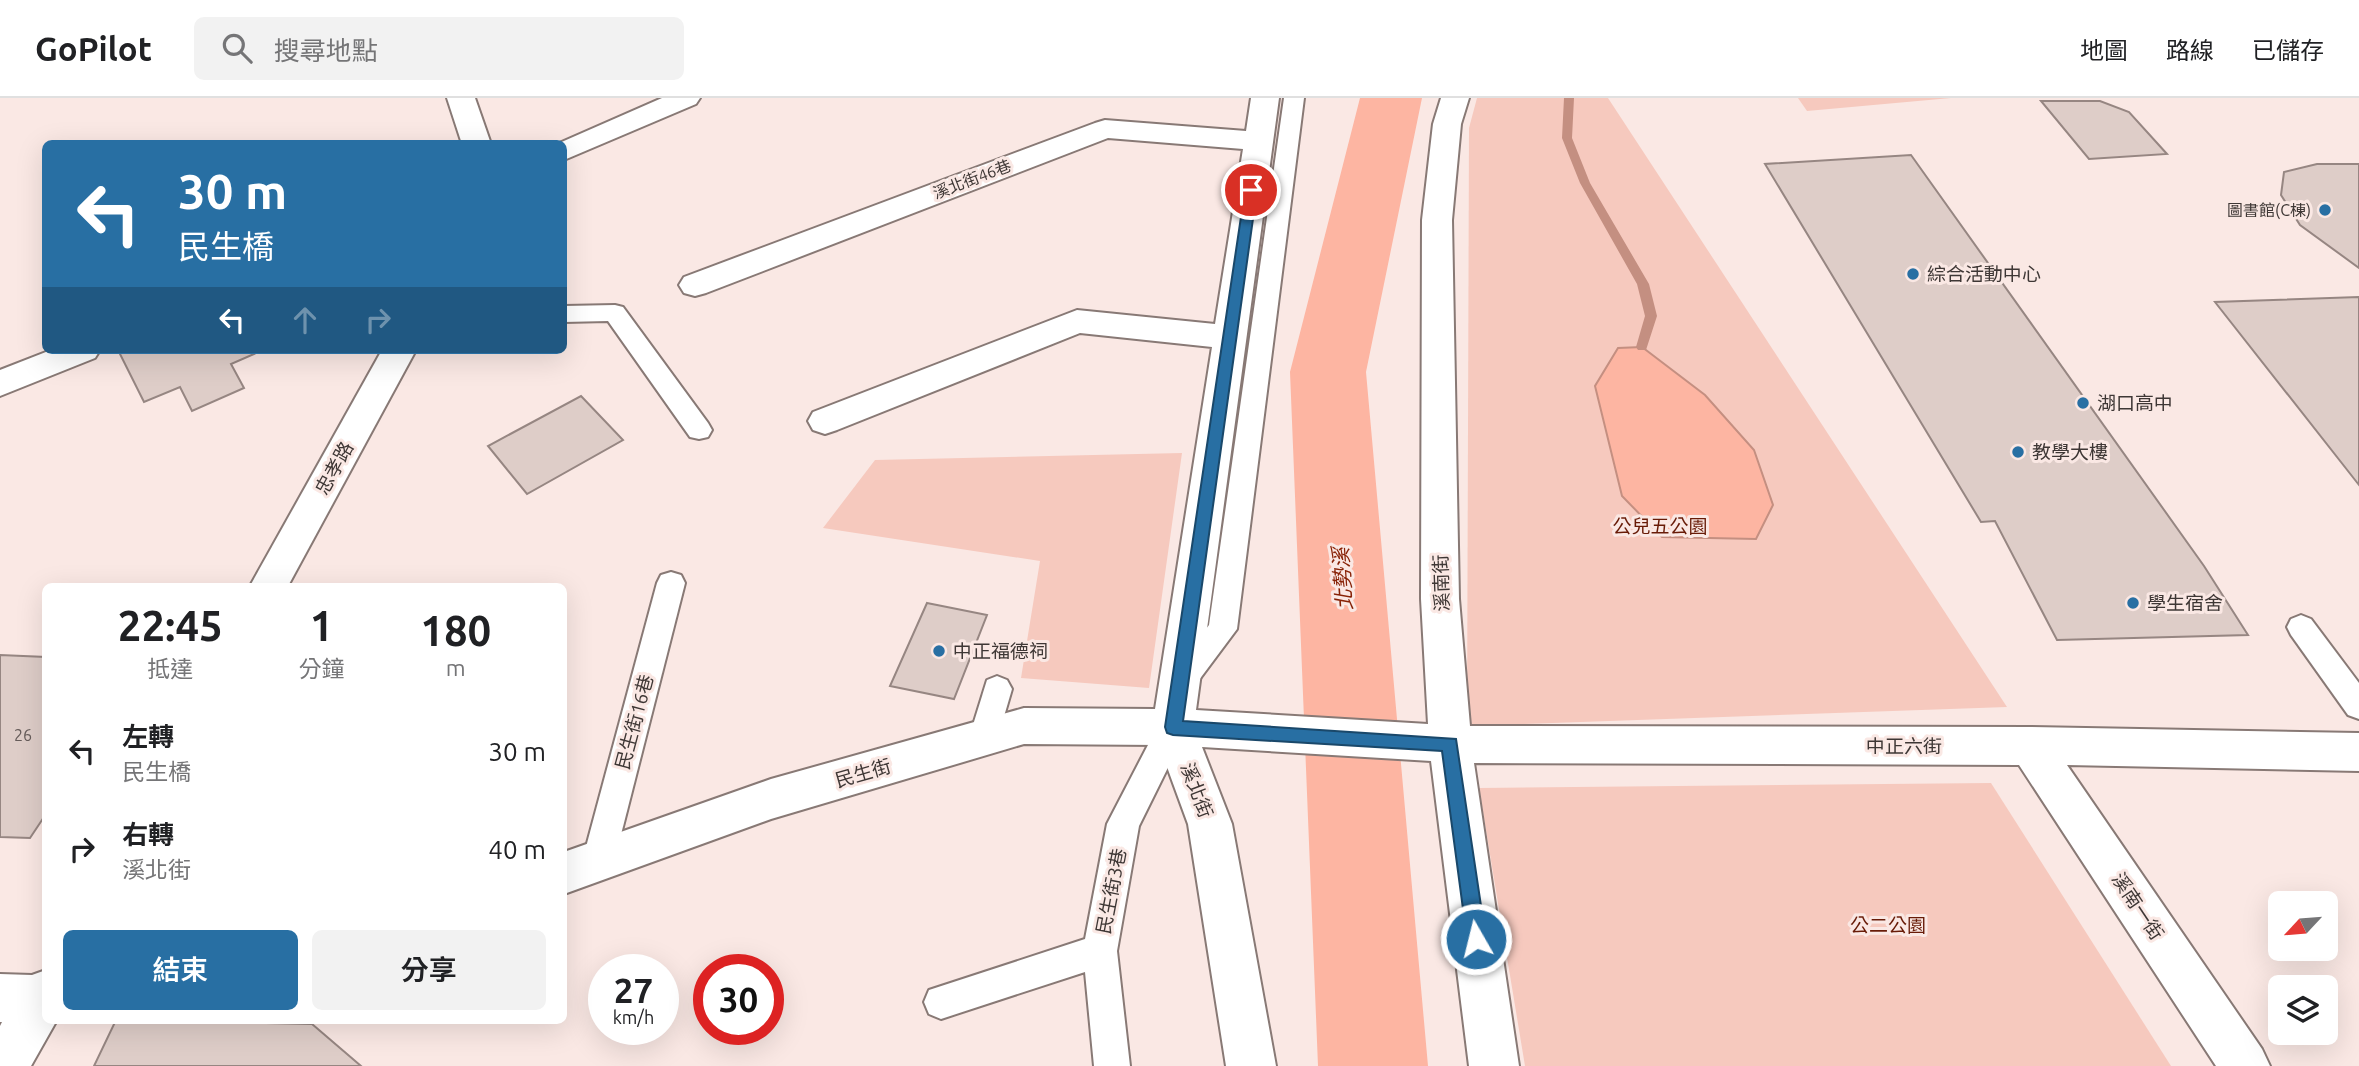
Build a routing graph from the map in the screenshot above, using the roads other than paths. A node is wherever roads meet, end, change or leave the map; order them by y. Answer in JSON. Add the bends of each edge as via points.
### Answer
{"nodes":[{"id":1,"x":461,"y":98,"type":"edge"},
{"id":2,"x":686,"y":98,"type":"edge"},
{"id":3,"x":1265,"y":98,"type":"edge"},
{"id":4,"x":1294,"y":98,"type":"edge"},
{"id":5,"x":1455,"y":98,"type":"edge"},
{"id":6,"x":476,"y":140,"type":"edge"},
{"id":7,"x":1258,"y":141,"type":"junction"},
{"id":8,"x":567,"y":150,"type":"edge"},
{"id":9,"x":695,"y":285,"type":"dead end"},
{"id":10,"x":567,"y":314,"type":"edge"},
{"id":11,"x":1229,"y":337,"type":"junction"},
{"id":12,"x":73,"y":354,"type":"edge"},
{"id":13,"x":397,"y":354,"type":"edge"},
{"id":14,"x":0,"y":384,"type":"edge"},
{"id":15,"x":825,"y":422,"type":"dead end"},
{"id":16,"x":699,"y":430,"type":"dead end"},
{"id":17,"x":271,"y":583,"type":"edge"},
{"id":18,"x":671,"y":583,"type":"dead end"},
{"id":19,"x":2301,"y":627,"type":"dead end"},
{"id":20,"x":1179,"y":685,"type":"junction"},
{"id":21,"x":997,"y":689,"type":"dead end"},
{"id":22,"x":2359,"y":706,"type":"edge"},
{"id":23,"x":1173,"y":727,"type":"junction"},
{"id":24,"x":984,"y":738,"type":"junction"},
{"id":25,"x":1450,"y":744,"type":"junction"},
{"id":26,"x":2030,"y":746,"type":"junction"},
{"id":27,"x":2359,"y":752,"type":"edge"},
{"id":28,"x":581,"y":867,"type":"edge"},
{"id":29,"x":1100,"y":951,"type":"junction"},
{"id":30,"x":33,"y":998,"type":"edge"},
{"id":31,"x":942,"y":1002,"type":"dead end"},
{"id":32,"x":4,"y":1066,"type":"edge"},
{"id":33,"x":1112,"y":1066,"type":"edge"},
{"id":34,"x":1251,"y":1066,"type":"edge"},
{"id":35,"x":1494,"y":1066,"type":"edge"},
{"id":36,"x":2245,"y":1066,"type":"edge"}],
"edges":[{"from":1,"to":6,"type":"street"},
{"from":2,"to":8,"type":"street"},
{"from":3,"to":7,"type":"street","name":"溪北街"},
{"from":4,"to":20,"type":"lane","via":[[1223,629]]},
{"from":5,"to":25,"type":"street","name":"溪南街","via":[[1447,124],[1437,220],[1440,599]]},
{"from":7,"to":9,"type":"street","name":"溪北街46巷","via":[[1105,128]]},
{"from":7,"to":11,"type":"street","name":"溪北街"},
{"from":10,"to":16,"type":"lane","via":[[615,313]]},
{"from":11,"to":15,"type":"street","via":[[1077,321]]},
{"from":11,"to":20,"type":"street","name":"溪北街"},
{"from":12,"to":14,"type":"street"},
{"from":13,"to":17,"type":"street","name":"忠孝路"},
{"from":18,"to":28,"type":"lane","name":"民生街16巷"},
{"from":19,"to":22,"type":"lane"},
{"from":20,"to":23,"type":"street","name":"溪北街"},
{"from":21,"to":24,"type":"lane"},
{"from":23,"to":24,"type":"street","name":"民生街","via":[[1024,726]]},
{"from":23,"to":25,"type":"street","name":"中正六街"},
{"from":23,"to":29,"type":"lane","name":"民生街3巷","via":[[1124,824]]},
{"from":23,"to":34,"type":"street","name":"溪北街","via":[[1210,824]]},
{"from":24,"to":28,"type":"street","name":"民生街","via":[[771,799]]},
{"from":25,"to":26,"type":"street","name":"中正六街"},
{"from":25,"to":35,"type":"street","name":"溪南街"},
{"from":26,"to":27,"type":"street","name":"中正六街"},
{"from":26,"to":36,"type":"street","name":"溪南一街"},
{"from":29,"to":31,"type":"lane"},
{"from":29,"to":33,"type":"lane","name":"民生街3巷"},
{"from":30,"to":32,"type":"street"}]}
